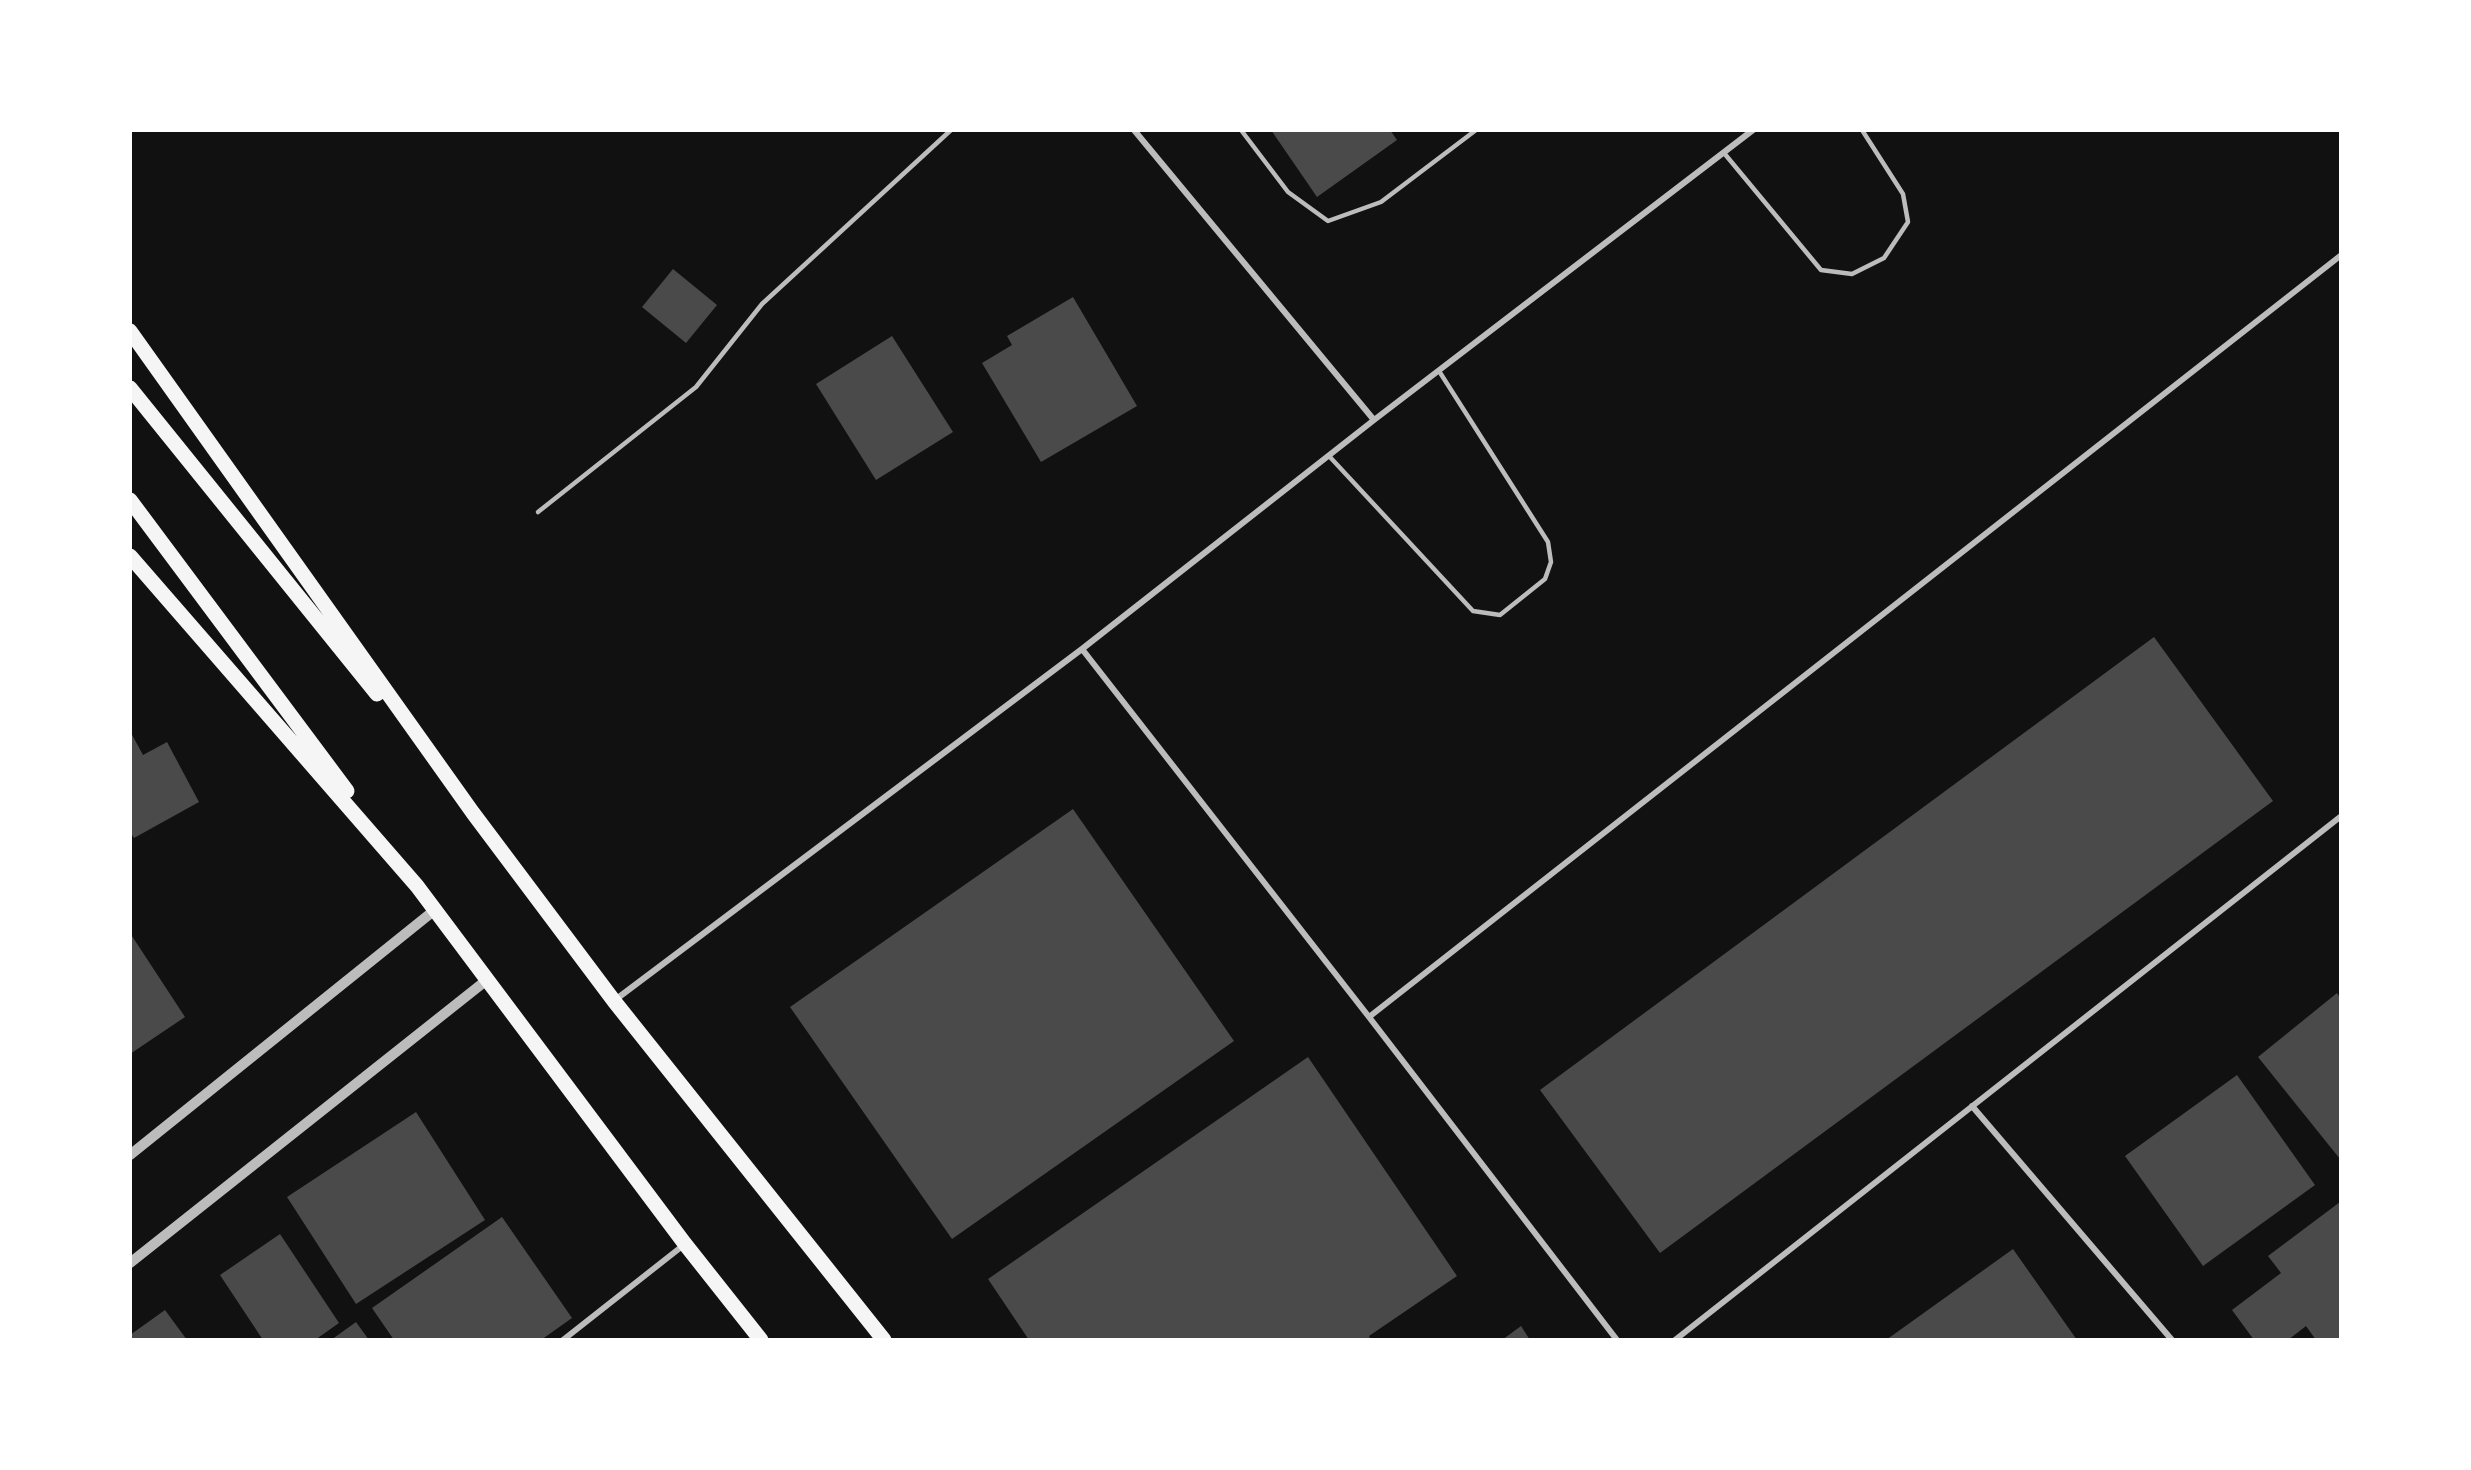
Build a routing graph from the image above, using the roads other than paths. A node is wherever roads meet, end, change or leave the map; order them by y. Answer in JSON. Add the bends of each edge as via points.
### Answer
{"nodes":[{"id":1,"x":951,"y":130,"type":"edge"},
{"id":2,"x":1134,"y":130,"type":"edge"},
{"id":3,"x":1241,"y":130,"type":"edge"},
{"id":4,"x":1476,"y":130,"type":"edge"},
{"id":5,"x":1754,"y":130,"type":"edge"},
{"id":6,"x":1862,"y":130,"type":"edge"},
{"id":7,"x":1724,"y":153,"type":"junction"},
{"id":8,"x":2340,"y":256,"type":"edge"},
{"id":9,"x":130,"y":331,"type":"edge"},
{"id":10,"x":1439,"y":371,"type":"junction"},
{"id":11,"x":130,"y":388,"type":"edge"},
{"id":12,"x":1374,"y":420,"type":"junction"},
{"id":13,"x":1329,"y":456,"type":"junction"},
{"id":14,"x":130,"y":500,"type":"edge"},
{"id":15,"x":538,"y":512,"type":"dead end"},
{"id":16,"x":130,"y":556,"type":"edge"},
{"id":17,"x":1083,"y":650,"type":"junction"},
{"id":18,"x":473,"y":813,"type":"junction"},
{"id":19,"x":2340,"y":818,"type":"edge"},
{"id":20,"x":417,"y":886,"type":"junction"},
{"id":21,"x":436,"y":909,"type":"junction"},
{"id":22,"x":488,"y":979,"type":"junction"},
{"id":23,"x":614,"y":1001,"type":"junction"},
{"id":24,"x":1369,"y":1017,"type":"junction"},
{"id":25,"x":1972,"y":1106,"type":"junction"},
{"id":26,"x":130,"y":1155,"type":"edge"},
{"id":27,"x":686,"y":1244,"type":"junction"},
{"id":28,"x":130,"y":1263,"type":"edge"},
{"id":29,"x":563,"y":1340,"type":"edge"},
{"id":30,"x":761,"y":1340,"type":"edge"},
{"id":31,"x":884,"y":1340,"type":"edge"},
{"id":32,"x":1617,"y":1340,"type":"edge"},
{"id":33,"x":1675,"y":1340,"type":"edge"},
{"id":34,"x":2172,"y":1340,"type":"edge"}],
"edges":[{"from":1,"to":15,"type":"lane","via":[[762,304],[696,387]]},
{"from":2,"to":12,"type":"street"},
{"from":3,"to":4,"type":"lane","via":[[1288,192],[1328,221],[1381,202]]},
{"from":5,"to":7,"type":"street"},
{"from":6,"to":7,"type":"lane","via":[[1903,194],[1908,222],[1884,258],[1852,274],[1821,270]]},
{"from":7,"to":10,"type":"street"},
{"from":8,"to":24,"type":"street"},
{"from":9,"to":18,"type":"main road"},
{"from":10,"to":12,"type":"street"},
{"from":10,"to":13,"type":"lane","via":[[1548,542],[1551,562],[1545,579],[1500,615],[1473,611]]},
{"from":11,"to":18,"type":"main road"},
{"from":12,"to":13,"type":"street"},
{"from":13,"to":17,"type":"street"},
{"from":14,"to":20,"type":"main road"},
{"from":16,"to":20,"type":"main road"},
{"from":17,"to":23,"type":"street"},
{"from":17,"to":24,"type":"street"},
{"from":18,"to":23,"type":"main road"},
{"from":19,"to":25,"type":"street"},
{"from":20,"to":21,"type":"main road"},
{"from":21,"to":22,"type":"main road"},
{"from":21,"to":26,"type":"street"},
{"from":22,"to":27,"type":"main road"},
{"from":22,"to":28,"type":"street"},
{"from":23,"to":31,"type":"main road"},
{"from":24,"to":32,"type":"street"},
{"from":25,"to":33,"type":"street"},
{"from":25,"to":34,"type":"street"},
{"from":27,"to":29,"type":"street"},
{"from":27,"to":30,"type":"main road"}]}
